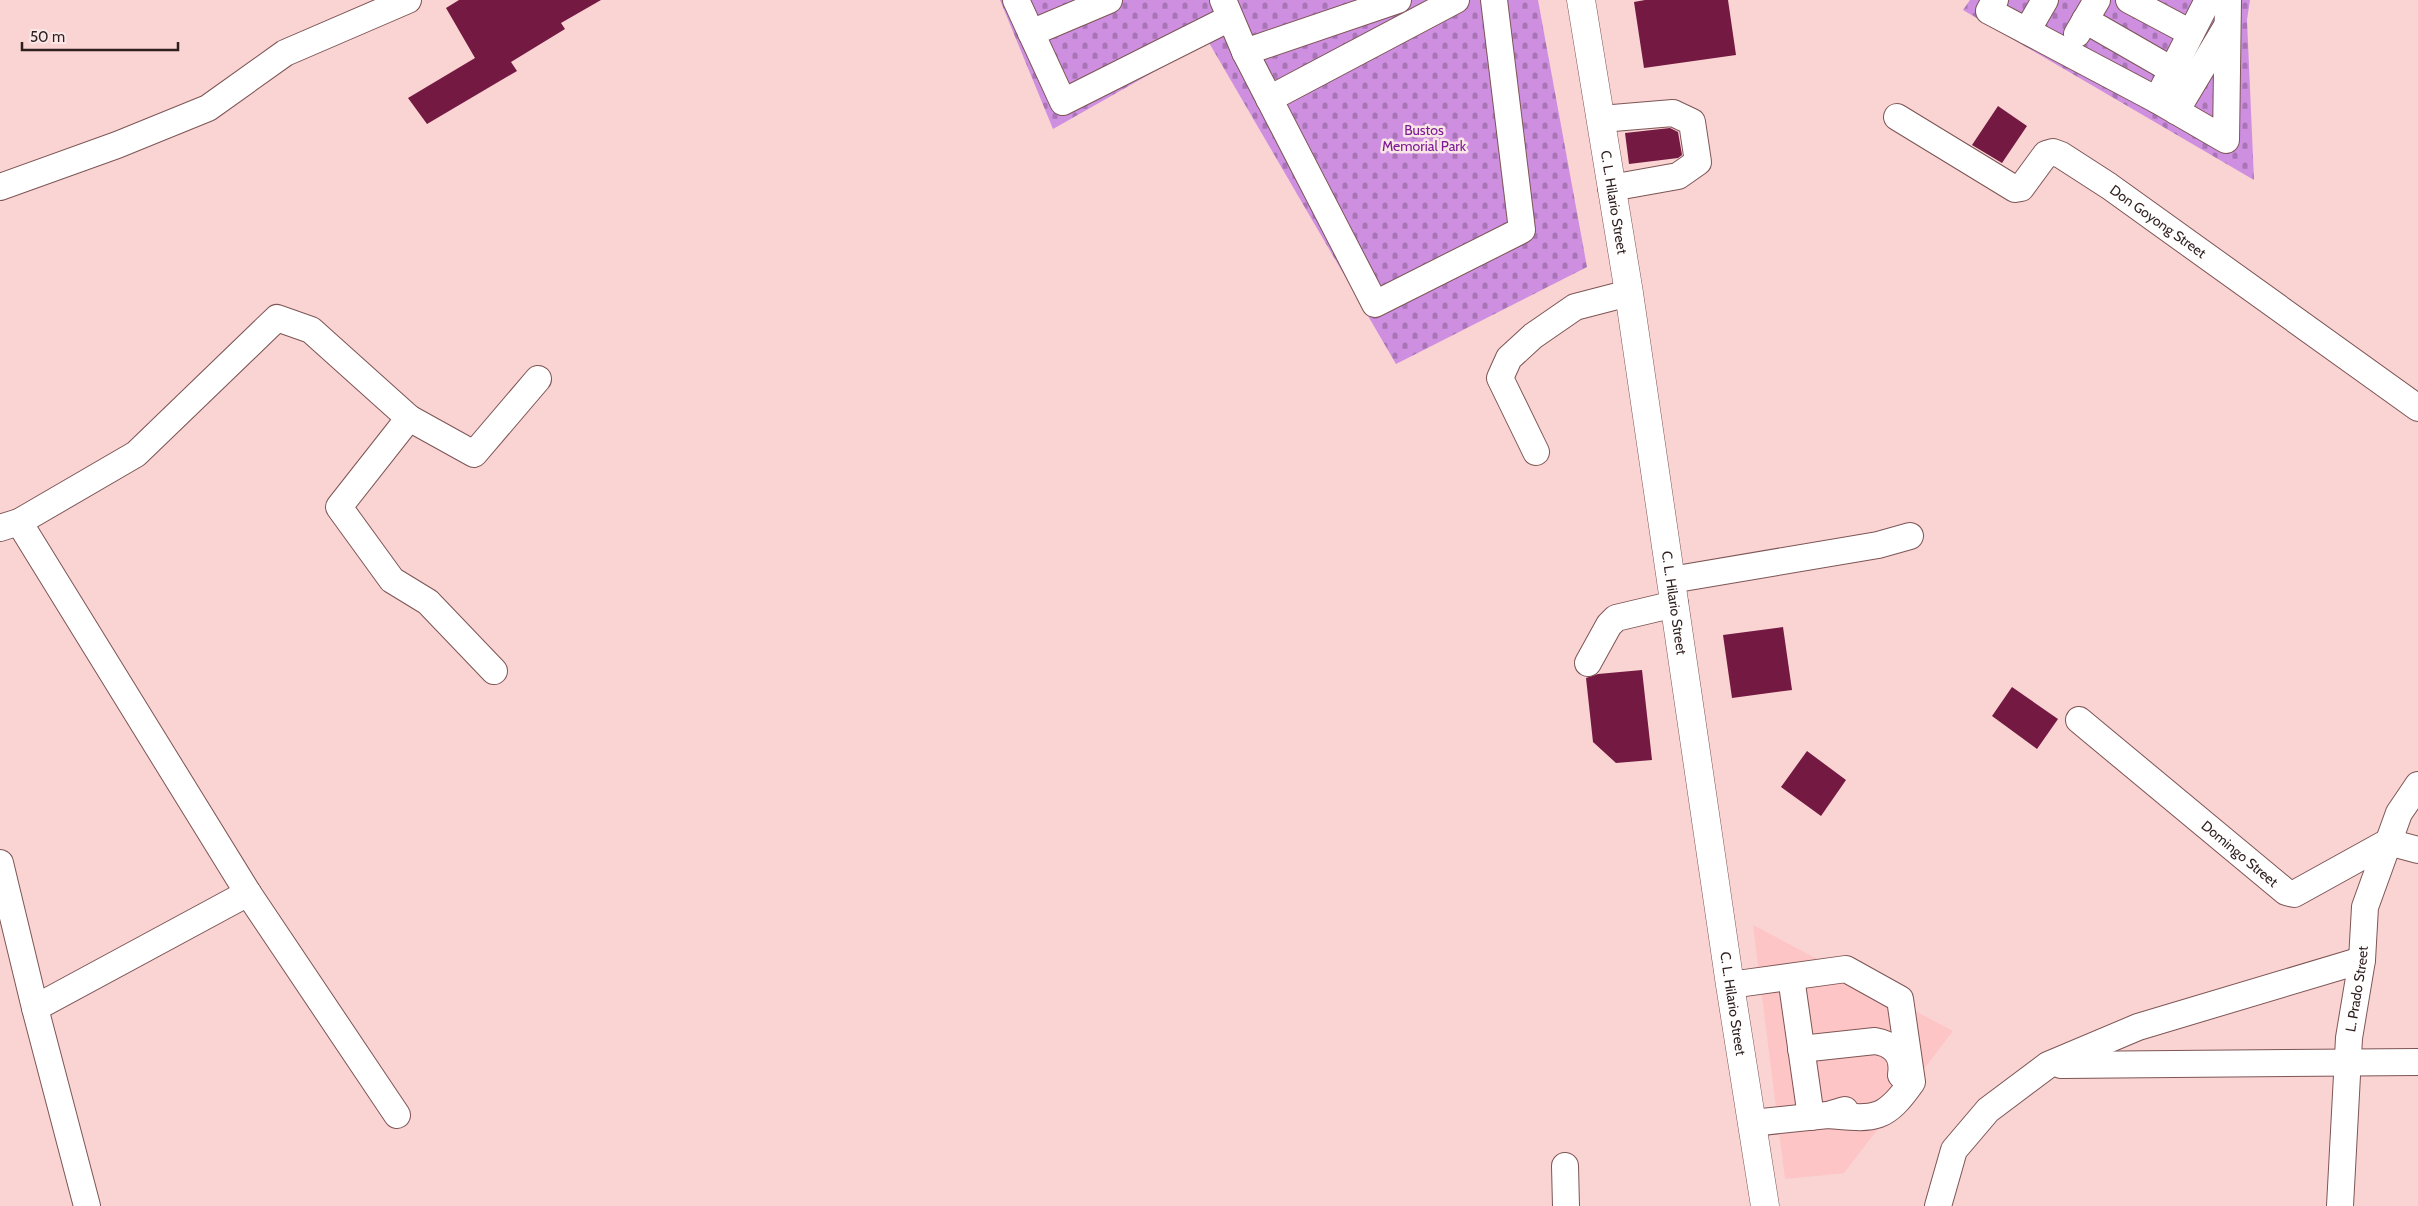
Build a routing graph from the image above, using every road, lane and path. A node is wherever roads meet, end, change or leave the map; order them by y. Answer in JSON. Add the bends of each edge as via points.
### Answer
{"nodes":[{"id":1,"x":406,"y":0,"type":"edge"},
{"id":2,"x":1016,"y":0,"type":"edge"},
{"id":3,"x":1110,"y":0,"type":"edge"},
{"id":4,"x":1398,"y":0,"type":"edge"},
{"id":5,"x":1456,"y":0,"type":"edge"},
{"id":6,"x":1494,"y":0,"type":"edge"},
{"id":7,"x":1582,"y":0,"type":"edge"},
{"id":8,"x":1995,"y":0,"type":"edge"},
{"id":9,"x":2045,"y":0,"type":"edge"},
{"id":10,"x":2129,"y":0,"type":"edge"},
{"id":11,"x":2208,"y":0,"type":"edge"},
{"id":12,"x":1227,"y":9,"type":"edge"},
{"id":13,"x":2091,"y":10,"type":"edge"},
{"id":14,"x":2228,"y":13,"type":"edge"},
{"id":15,"x":2027,"y":31,"type":"junction"},
{"id":16,"x":1031,"y":33,"type":"junction"},
{"id":17,"x":2191,"y":33,"type":"junction"},
{"id":18,"x":2066,"y":51,"type":"junction"},
{"id":19,"x":1245,"y":52,"type":"junction"},
{"id":20,"x":2172,"y":70,"type":"junction"},
{"id":21,"x":1270,"y":99,"type":"junction"},
{"id":22,"x":2177,"y":111,"type":"junction"},
{"id":23,"x":1897,"y":117,"type":"dead end"},
{"id":24,"x":1600,"y":119,"type":"junction"},
{"id":25,"x":0,"y":187,"type":"edge"},
{"id":26,"x":1611,"y":188,"type":"junction"},
{"id":27,"x":1628,"y":293,"type":"junction"},
{"id":28,"x":538,"y":379,"type":"dead end"},
{"id":29,"x":2418,"y":408,"type":"edge"},
{"id":30,"x":409,"y":418,"type":"junction"},
{"id":31,"x":1536,"y":452,"type":"dead end"},
{"id":32,"x":10,"y":525,"type":"edge"},
{"id":33,"x":1910,"y":536,"type":"dead end"},
{"id":34,"x":1673,"y":592,"type":"junction"},
{"id":35,"x":1588,"y":663,"type":"dead end"},
{"id":36,"x":494,"y":671,"type":"dead end"},
{"id":37,"x":2079,"y":720,"type":"dead end"},
{"id":38,"x":2418,"y":785,"type":"edge"},
{"id":39,"x":2388,"y":842,"type":"junction"},
{"id":40,"x":2418,"y":850,"type":"edge"},
{"id":41,"x":0,"y":863,"type":"edge"},
{"id":42,"x":248,"y":893,"type":"junction"},
{"id":43,"x":2362,"y":960,"type":"junction"},
{"id":44,"x":1791,"y":977,"type":"junction"},
{"id":45,"x":1730,"y":986,"type":"junction"},
{"id":46,"x":35,"y":1008,"type":"junction"},
{"id":47,"x":1801,"y":1049,"type":"junction"},
{"id":48,"x":2348,"y":1062,"type":"junction"},
{"id":49,"x":2418,"y":1062,"type":"edge"},
{"id":50,"x":2048,"y":1065,"type":"junction"},
{"id":51,"x":397,"y":1115,"type":"dead end"},
{"id":52,"x":1819,"y":1116,"type":"junction"},
{"id":53,"x":1752,"y":1123,"type":"junction"},
{"id":54,"x":1565,"y":1166,"type":"dead end"},
{"id":55,"x":87,"y":1206,"type":"edge"},
{"id":56,"x":1566,"y":1206,"type":"edge"},
{"id":57,"x":1766,"y":1206,"type":"edge"},
{"id":58,"x":1938,"y":1206,"type":"edge"},
{"id":59,"x":2340,"y":1206,"type":"edge"}],
"edges":[{"from":1,"to":25,"type":"street","via":[[285,53],[208,108]]},
{"from":2,"to":16,"type":"street"},
{"from":3,"to":16,"type":"street"},
{"from":4,"to":19,"type":"street"},
{"from":5,"to":21,"type":"street"},
{"from":6,"to":21,"type":"street","via":[[1522,230],[1375,304]]},
{"from":7,"to":24,"type":"main road","name":"C. L. Hilario Street"},
{"from":8,"to":15,"type":"street","via":[[1989,11]]},
{"from":9,"to":15,"type":"street"},
{"from":10,"to":17,"type":"street"},
{"from":11,"to":17,"type":"street"},
{"from":12,"to":16,"type":"street","via":[[1063,102]]},
{"from":12,"to":19,"type":"street"},
{"from":13,"to":18,"type":"street"},
{"from":13,"to":20,"type":"street"},
{"from":14,"to":22,"type":"street"},
{"from":14,"to":22,"type":"street","via":[[2227,73]]},
{"from":15,"to":18,"type":"street"},
{"from":17,"to":20,"type":"street"},
{"from":18,"to":22,"type":"street"},
{"from":19,"to":21,"type":"street"},
{"from":20,"to":22,"type":"street"},
{"from":23,"to":29,"type":"street","name":"Don Goyong Street","via":[[2014,189],[2021,188],[2046,154],[2061,154]]},
{"from":24,"to":26,"type":"main road","name":"C. L. Hilario Street"},
{"from":24,"to":26,"type":"street","via":[[1673,113],[1692,122],[1698,162],[1678,176]]},
{"from":26,"to":27,"type":"main road","name":"C. L. Hilario Street"},
{"from":27,"to":31,"type":"street","via":[[1575,307],[1533,336],[1510,358],[1500,378]]},
{"from":27,"to":34,"type":"main road","name":"C. L. Hilario Street"},
{"from":28,"to":30,"type":"street","via":[[474,454]]},
{"from":30,"to":32,"type":"street","via":[[311,330],[277,318],[136,454]]},
{"from":30,"to":36,"type":"street","via":[[339,507],[392,580],[428,602]]},
{"from":32,"to":42,"type":"street"},
{"from":33,"to":34,"type":"street"},
{"from":34,"to":35,"type":"street","via":[[1616,618]]},
{"from":34,"to":45,"type":"main road","name":"C. L. Hilario Street"},
{"from":37,"to":39,"type":"street","name":"Domingo Street","via":[[2286,892],[2294,894]]},
{"from":38,"to":39,"type":"street","name":"L. Prado Street","via":[[2399,813]]},
{"from":39,"to":40,"type":"street"},
{"from":39,"to":43,"type":"street","name":"L. Prado Street","via":[[2365,907]]},
{"from":41,"to":46,"type":"street"},
{"from":42,"to":46,"type":"street"},
{"from":42,"to":51,"type":"street"},
{"from":43,"to":48,"type":"street","name":"L. Prado Street"},
{"from":43,"to":50,"type":"street","via":[[2138,1027]]},
{"from":44,"to":45,"type":"street"},
{"from":44,"to":47,"type":"street"},
{"from":44,"to":52,"type":"street","via":[[1846,969],[1900,999],[1912,1082],[1898,1102],[1883,1114],[1862,1118]]},
{"from":45,"to":53,"type":"main road","name":"C. L. Hilario Street"},
{"from":46,"to":55,"type":"street"},
{"from":47,"to":52,"type":"street"},
{"from":47,"to":52,"type":"street","via":[[1875,1041],[1895,1048],[1900,1057],[1902,1072],[1899,1081],[1880,1102]]},
{"from":48,"to":49,"type":"street"},
{"from":48,"to":50,"type":"street"},
{"from":48,"to":59,"type":"street","name":"L. Prado Street"},
{"from":50,"to":58,"type":"street","via":[[1988,1110],[1954,1150]]},
{"from":52,"to":53,"type":"street"},
{"from":53,"to":57,"type":"main road","name":"C. L. Hilario Street"},
{"from":54,"to":56,"type":"street"}]}
